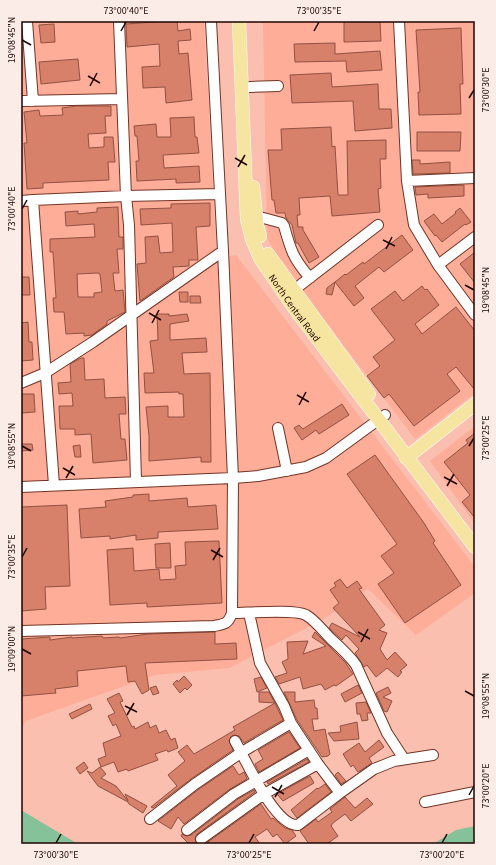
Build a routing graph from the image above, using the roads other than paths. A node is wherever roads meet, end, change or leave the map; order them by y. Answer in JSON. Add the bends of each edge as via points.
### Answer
{"nodes":[{"id":1,"x":27,"y":21,"type":"edge"},
{"id":2,"x":119,"y":21,"type":"edge"},
{"id":3,"x":211,"y":21,"type":"edge"},
{"id":4,"x":239,"y":21,"type":"edge"},
{"id":5,"x":248,"y":21,"type":"edge"},
{"id":6,"x":399,"y":21,"type":"edge"},
{"id":7,"x":250,"y":86,"type":"junction"},
{"id":8,"x":278,"y":86,"type":"dead end"},
{"id":9,"x":122,"y":99,"type":"junction"},
{"id":10,"x":33,"y":101,"type":"junction"},
{"id":11,"x":21,"y":102,"type":"edge"},
{"id":12,"x":475,"y":178,"type":"edge"},
{"id":13,"x":407,"y":181,"type":"junction"},
{"id":14,"x":220,"y":194,"type":"junction"},
{"id":15,"x":126,"y":196,"type":"junction"},
{"id":16,"x":33,"y":200,"type":"junction"},
{"id":17,"x":21,"y":201,"type":"edge"},
{"id":18,"x":256,"y":216,"type":"junction"},
{"id":19,"x":378,"y":225,"type":"dead end"},
{"id":20,"x":475,"y":237,"type":"edge"},
{"id":21,"x":223,"y":251,"type":"junction"},
{"id":22,"x":438,"y":265,"type":"junction"},
{"id":23,"x":310,"y":278,"type":"junction"},
{"id":24,"x":294,"y":290,"type":"junction"},
{"id":25,"x":475,"y":315,"type":"edge"},
{"id":26,"x":131,"y":316,"type":"junction"},
{"id":27,"x":45,"y":373,"type":"junction"},
{"id":28,"x":21,"y":383,"type":"edge"},
{"id":29,"x":475,"y":404,"type":"edge"},
{"id":30,"x":475,"y":414,"type":"edge"},
{"id":31,"x":381,"y":418,"type":"junction"},
{"id":32,"x":278,"y":428,"type":"dead end"},
{"id":33,"x":412,"y":458,"type":"junction"},
{"id":34,"x":287,"y":471,"type":"junction"},
{"id":35,"x":233,"y":478,"type":"junction"},
{"id":36,"x":136,"y":481,"type":"junction"},
{"id":37,"x":54,"y":485,"type":"junction"},
{"id":38,"x":21,"y":486,"type":"edge"},
{"id":39,"x":475,"y":537,"type":"edge"},
{"id":40,"x":475,"y":547,"type":"edge"},
{"id":41,"x":232,"y":613,"type":"junction"},
{"id":42,"x":249,"y":613,"type":"junction"},
{"id":43,"x":21,"y":631,"type":"edge"},
{"id":44,"x":291,"y":723,"type":"junction"},
{"id":45,"x":235,"y":741,"type":"dead end"},
{"id":46,"x":309,"y":750,"type":"junction"},
{"id":47,"x":242,"y":752,"type":"junction"},
{"id":48,"x":433,"y":755,"type":"dead end"},
{"id":49,"x":404,"y":759,"type":"junction"},
{"id":50,"x":318,"y":764,"type":"junction"},
{"id":51,"x":257,"y":780,"type":"junction"},
{"id":52,"x":475,"y":792,"type":"edge"},
{"id":53,"x":340,"y":793,"type":"junction"},
{"id":54,"x":264,"y":794,"type":"junction"},
{"id":55,"x":425,"y":802,"type":"dead end"},
{"id":56,"x":150,"y":818,"type":"dead end"},
{"id":57,"x":187,"y":830,"type":"dead end"},
{"id":58,"x":200,"y":839,"type":"dead end"}],
"edges":[{"from":1,"to":10,"type":"street"},
{"from":2,"to":9,"type":"street"},
{"from":3,"to":14,"type":"street"},
{"from":4,"to":31,"type":"main road","name":"North Central Road","via":[[246,204],[252,238],[260,258],[295,309]]},
{"from":5,"to":7,"type":"main road","name":"North Central Road"},
{"from":6,"to":13,"type":"street"},
{"from":7,"to":8,"type":"street"},
{"from":7,"to":18,"type":"main road","name":"North Central Road"},
{"from":9,"to":10,"type":"street"},
{"from":9,"to":15,"type":"street"},
{"from":10,"to":11,"type":"street"},
{"from":12,"to":13,"type":"street"},
{"from":13,"to":22,"type":"street","via":[[414,225]]},
{"from":14,"to":15,"type":"street"},
{"from":14,"to":21,"type":"street"},
{"from":15,"to":16,"type":"street"},
{"from":15,"to":26,"type":"street"},
{"from":16,"to":17,"type":"street"},
{"from":16,"to":27,"type":"street"},
{"from":18,"to":23,"type":"street","via":[[282,223],[296,261]]},
{"from":18,"to":24,"type":"main road","name":"North Central Road","via":[[265,250]]},
{"from":19,"to":23,"type":"street"},
{"from":20,"to":22,"type":"street"},
{"from":21,"to":26,"type":"street"},
{"from":21,"to":35,"type":"street"},
{"from":22,"to":25,"type":"street"},
{"from":23,"to":24,"type":"street"},
{"from":24,"to":31,"type":"main road","name":"North Central Road"},
{"from":26,"to":27,"type":"street"},
{"from":26,"to":36,"type":"street"},
{"from":27,"to":28,"type":"street"},
{"from":27,"to":37,"type":"street"},
{"from":29,"to":33,"type":"main road"},
{"from":30,"to":33,"type":"main road"},
{"from":31,"to":33,"type":"main road","name":"North Central Road"},
{"from":31,"to":34,"type":"street","via":[[326,458],[306,467]]},
{"from":32,"to":34,"type":"street"},
{"from":33,"to":39,"type":"main road","name":"North Central Road"},
{"from":33,"to":40,"type":"main road","name":"North Central Road"},
{"from":34,"to":35,"type":"street"},
{"from":35,"to":36,"type":"street"},
{"from":35,"to":41,"type":"street"},
{"from":36,"to":37,"type":"street"},
{"from":37,"to":38,"type":"street"},
{"from":41,"to":42,"type":"street"},
{"from":41,"to":43,"type":"street","via":[[230,620],[225,624],[214,626]]},
{"from":42,"to":44,"type":"street","via":[[260,663]]},
{"from":42,"to":49,"type":"street","via":[[297,612],[314,621],[351,657],[387,733]]},
{"from":44,"to":46,"type":"street"},
{"from":44,"to":47,"type":"street"},
{"from":45,"to":47,"type":"street"},
{"from":46,"to":50,"type":"street"},
{"from":46,"to":51,"type":"street"},
{"from":47,"to":51,"type":"street"},
{"from":47,"to":56,"type":"street"},
{"from":48,"to":49,"type":"street"},
{"from":49,"to":53,"type":"street","via":[[374,768]]},
{"from":50,"to":53,"type":"street"},
{"from":50,"to":54,"type":"street"},
{"from":51,"to":54,"type":"street"},
{"from":51,"to":57,"type":"street"},
{"from":52,"to":55,"type":"street"},
{"from":53,"to":54,"type":"street","via":[[298,825],[286,822]]},
{"from":54,"to":58,"type":"street"}]}
